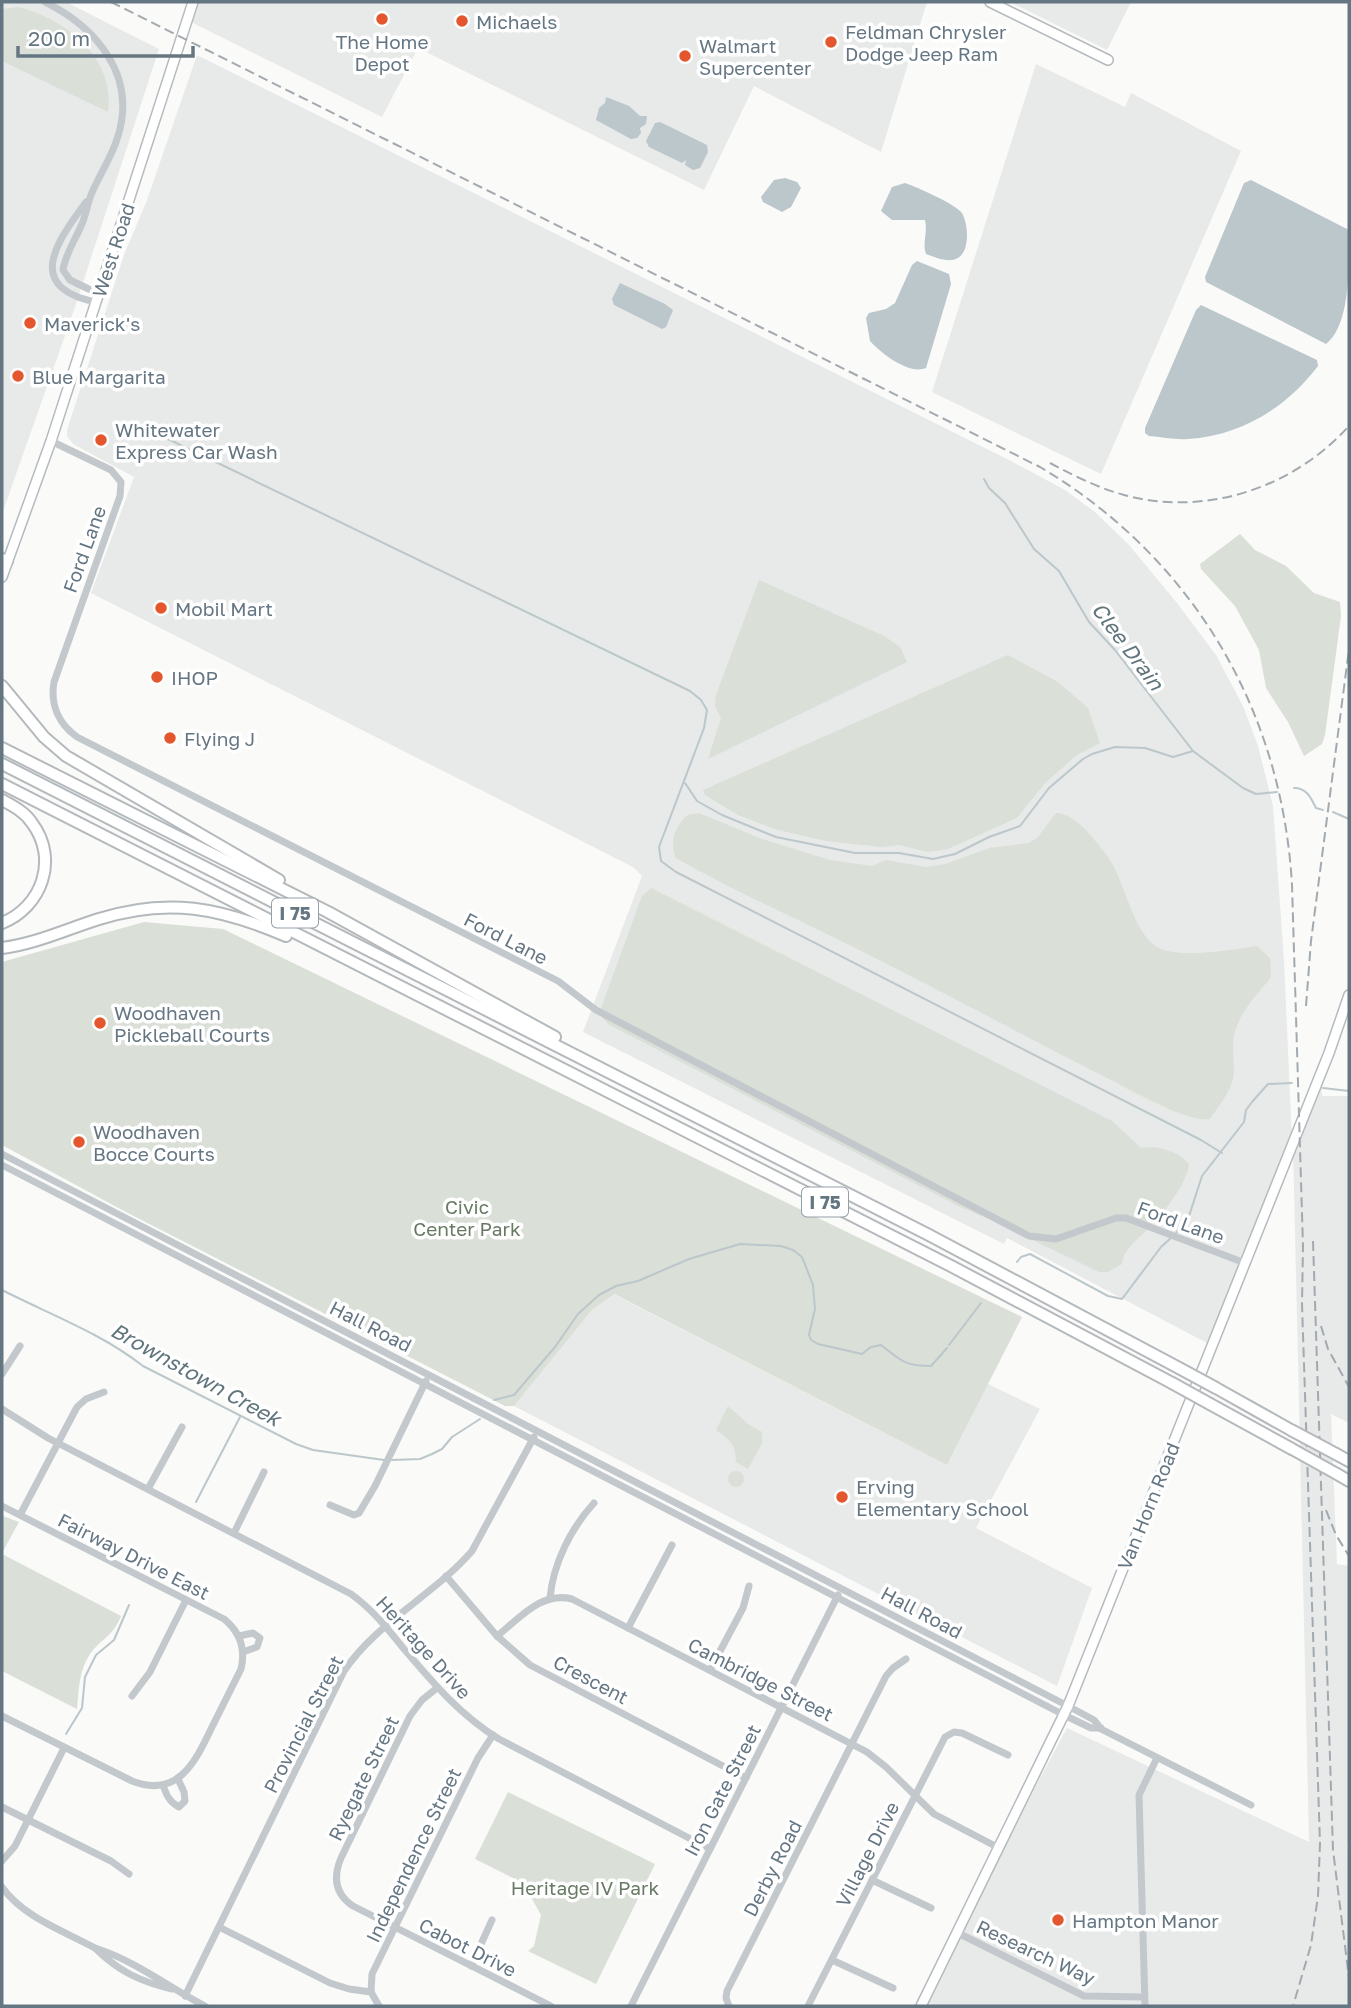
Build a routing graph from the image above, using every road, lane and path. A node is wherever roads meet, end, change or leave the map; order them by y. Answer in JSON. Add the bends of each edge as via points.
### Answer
{"nodes":[{"id":1,"x":45,"y":2,"type":"edge"},
{"id":2,"x":193,"y":2,"type":"edge"},
{"id":3,"x":990,"y":2,"type":"edge"},
{"id":4,"x":1108,"y":60,"type":"dead end"},
{"id":5,"x":91,"y":195,"type":"junction"},
{"id":6,"x":97,"y":298,"type":"junction"},
{"id":7,"x":51,"y":441,"type":"junction"},
{"id":8,"x":4,"y":560,"type":"edge"},
{"id":9,"x":2,"y":577,"type":"edge"},
{"id":10,"x":2,"y":686,"type":"edge"},
{"id":11,"x":2,"y":748,"type":"edge"},
{"id":12,"x":2,"y":764,"type":"edge"},
{"id":13,"x":2,"y":784,"type":"edge"},
{"id":14,"x":2,"y":800,"type":"edge"},
{"id":15,"x":328,"y":912,"type":"junction"},
{"id":16,"x":2,"y":923,"type":"edge"},
{"id":17,"x":2,"y":948,"type":"edge"},
{"id":18,"x":352,"y":963,"type":"junction"},
{"id":19,"x":1349,"y":995,"type":"edge"},
{"id":20,"x":588,"y":1062,"type":"junction"},
{"id":21,"x":2,"y":1154,"type":"edge"},
{"id":22,"x":2,"y":1165,"type":"edge"},
{"id":23,"x":81,"y":1195,"type":"junction"},
{"id":24,"x":76,"y":1203,"type":"junction"},
{"id":25,"x":189,"y":1250,"type":"junction"},
{"id":26,"x":185,"y":1259,"type":"junction"},
{"id":27,"x":1245,"y":1263,"type":"junction"},
{"id":28,"x":20,"y":1346,"type":"dead end"},
{"id":29,"x":2,"y":1374,"type":"edge"},
{"id":30,"x":429,"y":1374,"type":"junction"},
{"id":31,"x":425,"y":1382,"type":"junction"},
{"id":32,"x":104,"y":1392,"type":"dead end"},
{"id":33,"x":2,"y":1409,"type":"edge"},
{"id":34,"x":182,"y":1427,"type":"dead end"},
{"id":35,"x":537,"y":1430,"type":"junction"},
{"id":36,"x":533,"y":1438,"type":"junction"},
{"id":37,"x":57,"y":1443,"type":"junction"},
{"id":38,"x":1349,"y":1461,"type":"edge"},
{"id":39,"x":264,"y":1472,"type":"dead end"},
{"id":40,"x":1349,"y":1480,"type":"edge"},
{"id":41,"x":148,"y":1489,"type":"junction"},
{"id":42,"x":594,"y":1503,"type":"dead end"},
{"id":43,"x":330,"y":1505,"type":"dead end"},
{"id":44,"x":2,"y":1506,"type":"edge"},
{"id":45,"x":20,"y":1515,"type":"junction"},
{"id":46,"x":725,"y":1528,"type":"junction"},
{"id":47,"x":234,"y":1533,"type":"junction"},
{"id":48,"x":721,"y":1536,"type":"junction"},
{"id":49,"x":672,"y":1545,"type":"dead end"},
{"id":50,"x":446,"y":1576,"type":"junction"},
{"id":51,"x":749,"y":1586,"type":"dead end"},
{"id":52,"x":842,"y":1588,"type":"junction"},
{"id":53,"x":837,"y":1597,"type":"junction"},
{"id":54,"x":550,"y":1598,"type":"junction"},
{"id":55,"x":186,"y":1600,"type":"junction"},
{"id":56,"x":886,"y":1611,"type":"junction"},
{"id":57,"x":881,"y":1620,"type":"junction"},
{"id":58,"x":386,"y":1627,"type":"junction"},
{"id":59,"x":628,"y":1628,"type":"junction"},
{"id":60,"x":497,"y":1636,"type":"junction"},
{"id":61,"x":906,"y":1659,"type":"dead end"},
{"id":62,"x":710,"y":1670,"type":"junction"},
{"id":63,"x":437,"y":1688,"type":"junction"},
{"id":64,"x":132,"y":1696,"type":"dead end"},
{"id":65,"x":781,"y":1707,"type":"junction"},
{"id":66,"x":1066,"y":1710,"type":"junction"},
{"id":67,"x":2,"y":1716,"type":"edge"},
{"id":68,"x":493,"y":1735,"type":"junction"},
{"id":69,"x":852,"y":1744,"type":"junction"},
{"id":70,"x":64,"y":1748,"type":"junction"},
{"id":71,"x":1008,"y":1755,"type":"dead end"},
{"id":72,"x":1157,"y":1758,"type":"junction"},
{"id":73,"x":746,"y":1778,"type":"junction"},
{"id":74,"x":178,"y":1779,"type":"junction"},
{"id":75,"x":163,"y":1784,"type":"junction"},
{"id":76,"x":915,"y":1795,"type":"junction"},
{"id":77,"x":1251,"y":1805,"type":"dead end"},
{"id":78,"x":2,"y":1807,"type":"edge"},
{"id":79,"x":28,"y":1820,"type":"junction"},
{"id":80,"x":999,"y":1848,"type":"junction"},
{"id":81,"x":710,"y":1849,"type":"junction"},
{"id":82,"x":2,"y":1861,"type":"edge"},
{"id":83,"x":129,"y":1874,"type":"dead end"},
{"id":84,"x":872,"y":1880,"type":"junction"},
{"id":85,"x":2,"y":1887,"type":"edge"},
{"id":86,"x":338,"y":1890,"type":"joint"},
{"id":87,"x":931,"y":1908,"type":"dead end"},
{"id":88,"x":492,"y":1920,"type":"dead end"},
{"id":89,"x":219,"y":1927,"type":"junction"},
{"id":90,"x":395,"y":1927,"type":"junction"},
{"id":91,"x":958,"y":1933,"type":"junction"},
{"id":92,"x":95,"y":1948,"type":"junction"},
{"id":93,"x":832,"y":1960,"type":"junction"},
{"id":94,"x":471,"y":1966,"type":"junction"},
{"id":95,"x":893,"y":1988,"type":"dead end"},
{"id":96,"x":172,"y":1989,"type":"junction"},
{"id":97,"x":371,"y":1992,"type":"junction"},
{"id":98,"x":186,"y":1996,"type":"junction"},
{"id":99,"x":1144,"y":1997,"type":"junction"},
{"id":100,"x":205,"y":2006,"type":"edge"},
{"id":101,"x":379,"y":2006,"type":"edge"},
{"id":102,"x":551,"y":2006,"type":"edge"},
{"id":103,"x":631,"y":2006,"type":"edge"},
{"id":104,"x":729,"y":2006,"type":"edge"},
{"id":105,"x":808,"y":2006,"type":"edge"},
{"id":106,"x":921,"y":2006,"type":"edge"},
{"id":107,"x":1145,"y":2006,"type":"edge"}],
"edges":[{"from":1,"to":5,"type":"street","via":[[95,36],[119,83],[119,132]]},
{"from":2,"to":6,"type":"main road","name":"West Road"},
{"from":3,"to":4,"type":"main road"},
{"from":5,"to":6,"type":"street","via":[[63,270]]},
{"from":5,"to":6,"type":"street","via":[[70,223],[52,260],[52,271],[53,279],[68,294]]},
{"from":6,"to":7,"type":"main road","name":"West Road"},
{"from":7,"to":8,"type":"main road","name":"West Road"},
{"from":7,"to":27,"type":"street","name":"Ford Lane","via":[[111,470],[121,482],[52,693],[61,721],[77,737],[558,981],[596,1010],[1029,1236],[1056,1239],[1126,1218]]},
{"from":8,"to":9,"type":"main road","name":"West Road"},
{"from":10,"to":15,"type":"highway","via":[[66,756]]},
{"from":11,"to":15,"type":"highway"},
{"from":12,"to":20,"type":"highway","number":"I 75"},
{"from":13,"to":18,"type":"highway","number":"I 75"},
{"from":14,"to":16,"type":"highway","via":[[32,823],[46,863],[34,899]]},
{"from":15,"to":20,"type":"highway","via":[[562,1041]]},
{"from":17,"to":18,"type":"highway","via":[[124,912],[182,907],[229,914]]},
{"from":18,"to":40,"type":"highway","number":"I 75","bridge":true,"via":[[939,1260]]},
{"from":19,"to":27,"type":"main road","name":"Van Horn Road"},
{"from":20,"to":38,"type":"highway","number":"I 75","bridge":true,"via":[[941,1242]]},
{"from":21,"to":23,"type":"street","name":"Hall Road"},
{"from":22,"to":24,"type":"street","name":"Hall Road"},
{"from":23,"to":24,"type":"street"},
{"from":23,"to":25,"type":"street","name":"Hall Road"},
{"from":24,"to":26,"type":"street","name":"Hall Road"},
{"from":25,"to":26,"type":"street"},
{"from":25,"to":30,"type":"street","name":"Hall Road"},
{"from":26,"to":31,"type":"street","name":"Hall Road"},
{"from":27,"to":66,"type":"main road","name":"Van Horn Road"},
{"from":28,"to":29,"type":"street"},
{"from":30,"to":31,"type":"street"},
{"from":30,"to":35,"type":"street","name":"Hall Road"},
{"from":31,"to":36,"type":"street","name":"Hall Road"},
{"from":31,"to":43,"type":"street","via":[[359,1513]]},
{"from":32,"to":37,"type":"street","via":[[77,1408]]},
{"from":33,"to":37,"type":"street","name":"Heritage Drive"},
{"from":34,"to":41,"type":"street"},
{"from":35,"to":36,"type":"street","name":"Provincial Street"},
{"from":35,"to":46,"type":"street","name":"Hall Road"},
{"from":36,"to":48,"type":"street","name":"Hall Road"},
{"from":36,"to":50,"type":"street","name":"Provincial Street","via":[[479,1541]]},
{"from":37,"to":41,"type":"street","name":"Heritage Drive"},
{"from":37,"to":45,"type":"street"},
{"from":39,"to":47,"type":"street"},
{"from":41,"to":47,"type":"street","name":"Heritage Drive"},
{"from":42,"to":54,"type":"street","via":[[559,1560]]},
{"from":44,"to":45,"type":"street","name":"Fairway Drive East"},
{"from":45,"to":55,"type":"street","name":"Fairway Drive East"},
{"from":46,"to":48,"type":"street"},
{"from":46,"to":52,"type":"street","name":"Hall Road"},
{"from":47,"to":58,"type":"street","name":"Heritage Drive","via":[[351,1594]]},
{"from":48,"to":53,"type":"street","name":"Hall Road"},
{"from":49,"to":59,"type":"street"},
{"from":50,"to":58,"type":"street","name":"Provincial Street"},
{"from":50,"to":60,"type":"street","name":"Crescent"},
{"from":51,"to":62,"type":"street","via":[[743,1608]]},
{"from":52,"to":53,"type":"street","name":"Iron Gate Street"},
{"from":52,"to":56,"type":"street","name":"Hall Road"},
{"from":53,"to":57,"type":"street","name":"Hall Road"},
{"from":53,"to":65,"type":"street","name":"Iron Gate Street"},
{"from":54,"to":59,"type":"street","name":"Cambridge Street","via":[[572,1599]]},
{"from":54,"to":60,"type":"street"},
{"from":55,"to":64,"type":"street","via":[[150,1672]]},
{"from":55,"to":74,"type":"street","name":"Fairway Drive East","via":[[224,1619],[241,1644],[241,1669],[198,1758]]},
{"from":56,"to":57,"type":"street"},
{"from":56,"to":66,"type":"street","name":"Hall Road"},
{"from":57,"to":66,"type":"street","name":"Hall Road"},
{"from":58,"to":63,"type":"street","name":"Heritage Drive"},
{"from":58,"to":89,"type":"street","name":"Provincial Street","via":[[344,1671]]},
{"from":59,"to":62,"type":"street","name":"Cambridge Street"},
{"from":60,"to":73,"type":"street","name":"Crescent","via":[[543,1672]]},
{"from":61,"to":69,"type":"street","name":"Derby Road","via":[[886,1676]]},
{"from":62,"to":65,"type":"street","name":"Cambridge Street"},
{"from":63,"to":68,"type":"street","name":"Heritage Drive"},
{"from":63,"to":86,"type":"street","name":"Ryegate Street","via":[[410,1716],[347,1846],[336,1873]]},
{"from":65,"to":69,"type":"street","name":"Cambridge Street"},
{"from":65,"to":73,"type":"street","name":"Iron Gate Street"},
{"from":66,"to":72,"type":"street","name":"Hall Road","via":[[1094,1720]]},
{"from":66,"to":80,"type":"main road","name":"Van Horn Road"},
{"from":67,"to":70,"type":"street"},
{"from":68,"to":81,"type":"street","name":"Heritage Drive"},
{"from":68,"to":90,"type":"street","name":"Independence Street"},
{"from":69,"to":76,"type":"street","name":"Cambridge Street","via":[[878,1760]]},
{"from":69,"to":104,"type":"street","name":"Derby Road","via":[[727,1991]]},
{"from":70,"to":75,"type":"street","via":[[137,1783]]},
{"from":70,"to":79,"type":"street"},
{"from":71,"to":76,"type":"street","name":"Village Drive","via":[[954,1732],[945,1737]]},
{"from":72,"to":77,"type":"street","name":"Hall Road"},
{"from":72,"to":99,"type":"street","via":[[1139,1795]]},
{"from":73,"to":81,"type":"street","name":"Iron Gate Street"},
{"from":74,"to":75,"type":"street"},
{"from":74,"to":75,"type":"street","via":[[185,1801],[179,1807],[166,1795]]},
{"from":76,"to":80,"type":"street","name":"Cambridge Street","via":[[940,1818]]},
{"from":76,"to":84,"type":"street","name":"Village Drive"},
{"from":78,"to":79,"type":"street"},
{"from":79,"to":82,"type":"street"},
{"from":79,"to":83,"type":"street"},
{"from":80,"to":91,"type":"main road","name":"Van Horn Road"},
{"from":81,"to":103,"type":"street","name":"Iron Gate Street"},
{"from":84,"to":87,"type":"street"},
{"from":84,"to":93,"type":"street","name":"Village Drive"},
{"from":85,"to":92,"type":"street","via":[[28,1911]]},
{"from":86,"to":90,"type":"street","name":"Cabot Drive","via":[[348,1902]]},
{"from":88,"to":94,"type":"street"},
{"from":89,"to":97,"type":"street","via":[[330,1983]]},
{"from":89,"to":98,"type":"street","name":"Provincial Street"},
{"from":90,"to":94,"type":"street","name":"Cabot Drive"},
{"from":90,"to":97,"type":"street","name":"Independence Street","via":[[372,1974]]},
{"from":91,"to":99,"type":"street","name":"Research Way","via":[[1084,1996]]},
{"from":91,"to":106,"type":"main road","name":"Van Horn Road"},
{"from":92,"to":96,"type":"street","via":[[147,1971]]},
{"from":92,"to":96,"type":"street","via":[[135,1979]]},
{"from":93,"to":95,"type":"street"},
{"from":93,"to":105,"type":"street","name":"Village Drive"},
{"from":94,"to":102,"type":"street","name":"Cabot Drive"},
{"from":96,"to":98,"type":"street"},
{"from":97,"to":101,"type":"street"},
{"from":98,"to":100,"type":"street"},
{"from":99,"to":107,"type":"street"}]}
